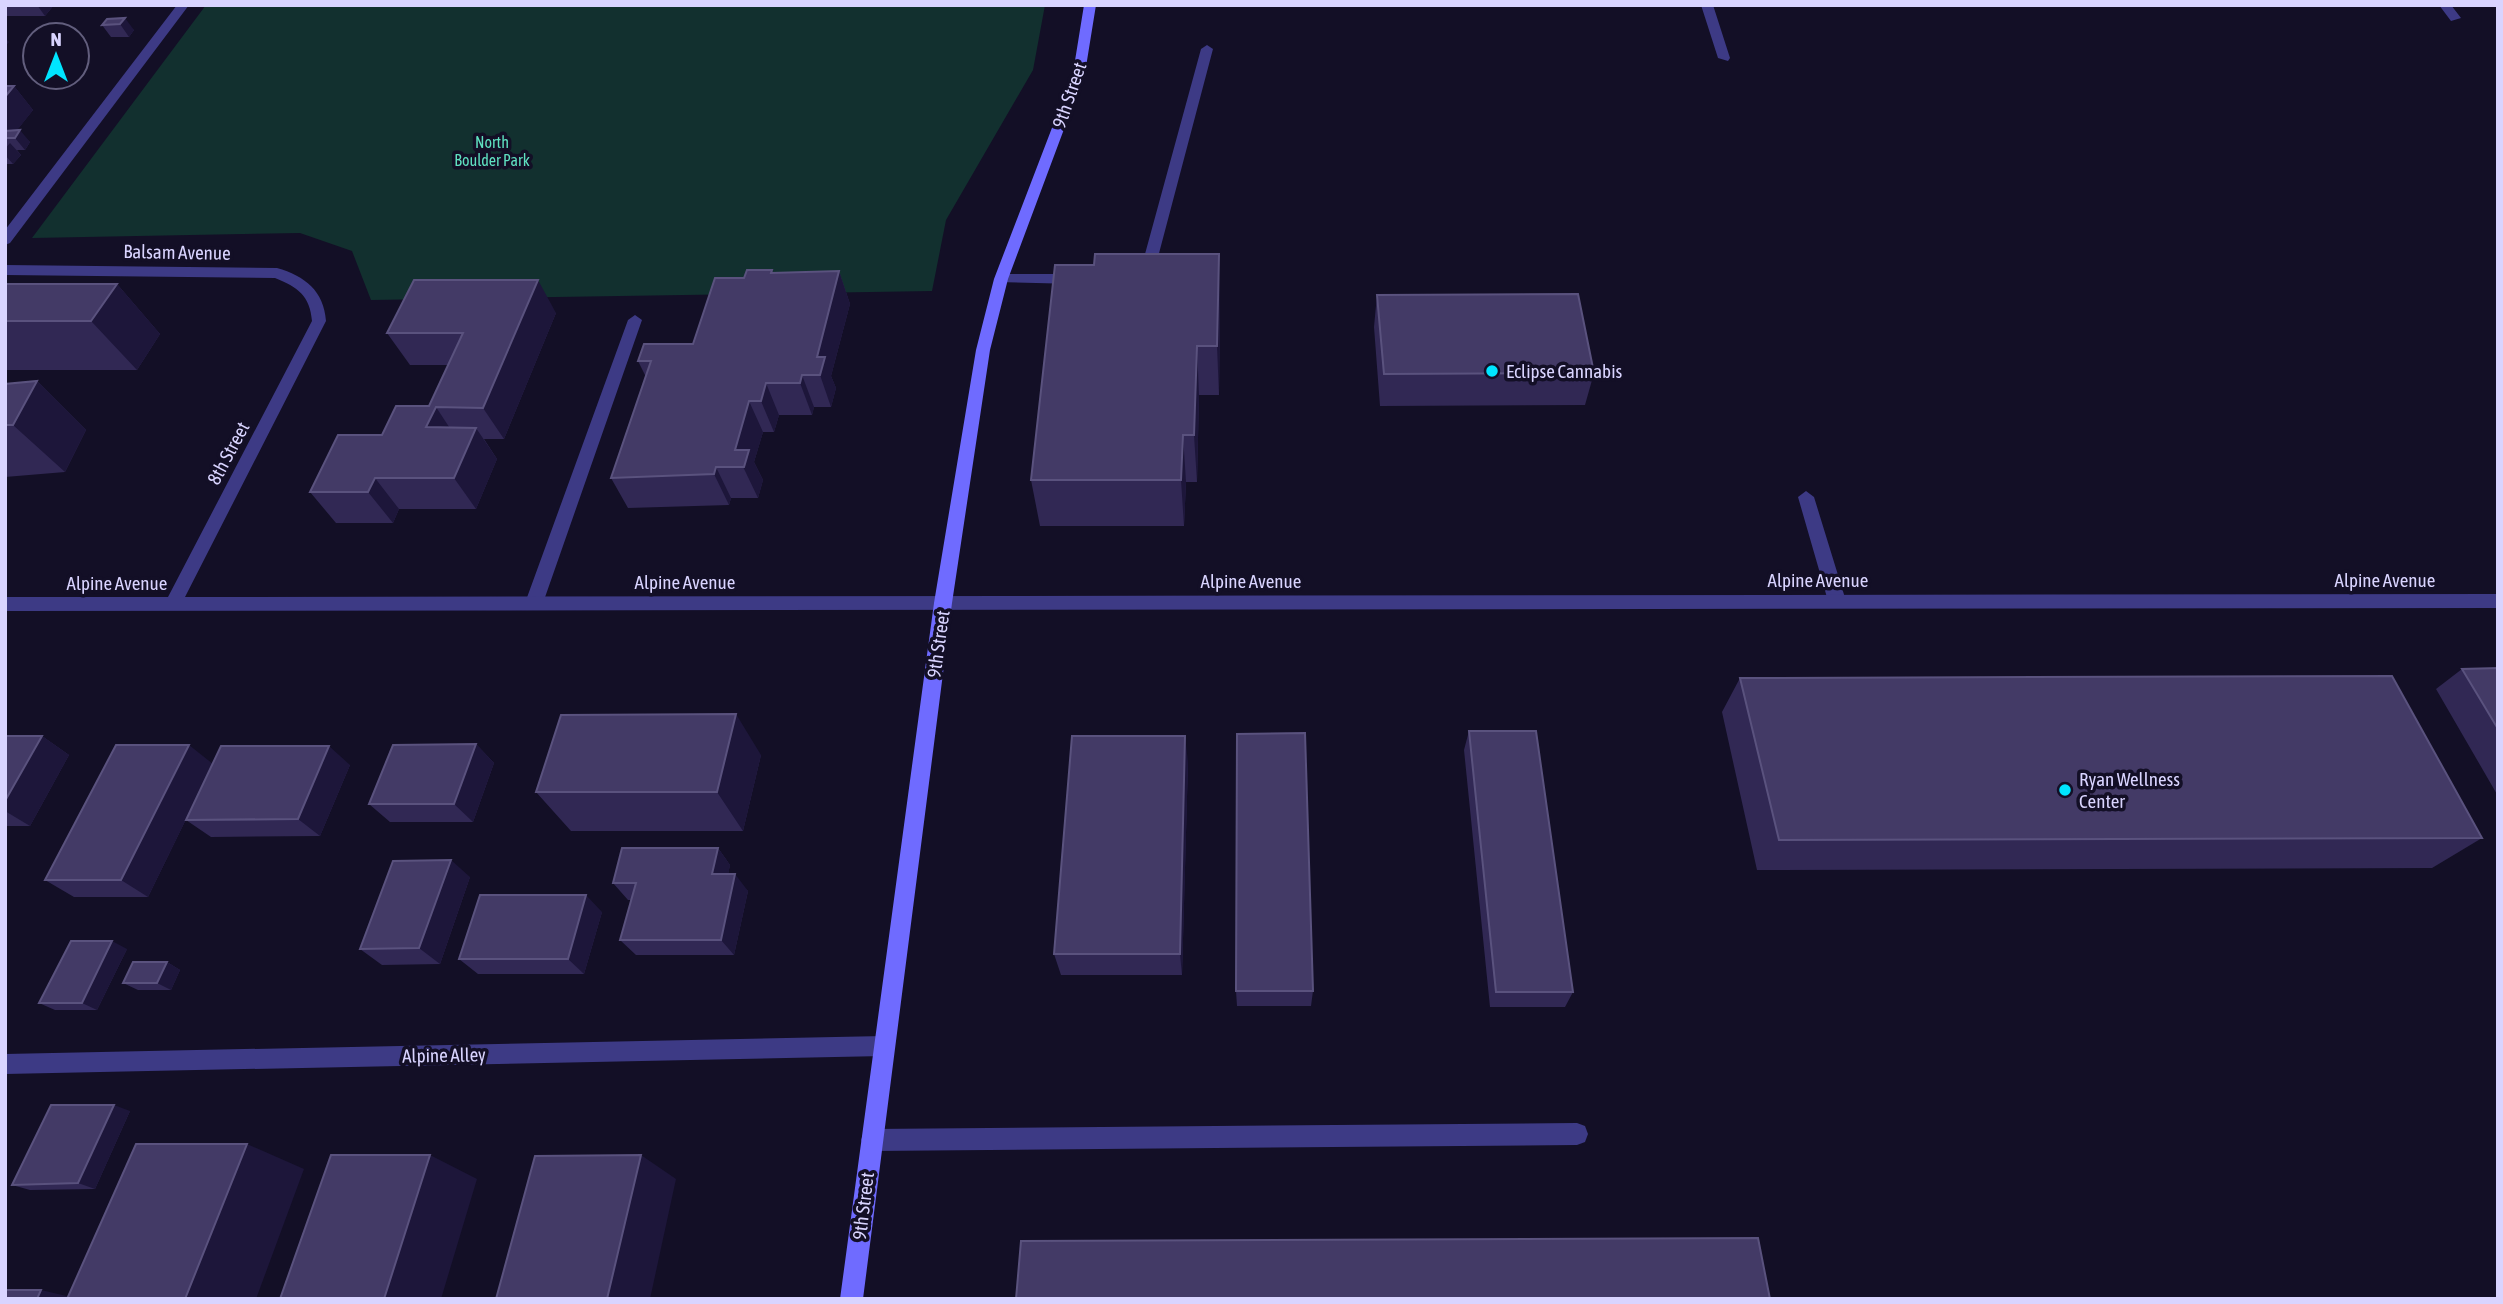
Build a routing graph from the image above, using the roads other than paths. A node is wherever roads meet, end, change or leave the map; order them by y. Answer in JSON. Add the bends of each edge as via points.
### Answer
{"nodes":[{"id":1,"x":183,"y":5,"type":"edge"},
{"id":2,"x":1090,"y":5,"type":"edge"},
{"id":3,"x":1707,"y":5,"type":"edge"},
{"id":4,"x":2445,"y":5,"type":"edge"},
{"id":5,"x":2455,"y":18,"type":"dead end"},
{"id":6,"x":1207,"y":49,"type":"dead end"},
{"id":7,"x":1724,"y":58,"type":"dead end"},
{"id":8,"x":5,"y":240,"type":"edge"},
{"id":9,"x":5,"y":270,"type":"edge"},
{"id":10,"x":1001,"y":279,"type":"junction"},
{"id":11,"x":1093,"y":279,"type":"edge"},
{"id":12,"x":1132,"y":279,"type":"edge"},
{"id":13,"x":635,"y":320,"type":"dead end"},
{"id":14,"x":319,"y":321,"type":"joint"},
{"id":15,"x":1806,"y":497,"type":"dead end"},
{"id":16,"x":1837,"y":601,"type":"junction"},
{"id":17,"x":2498,"y":601,"type":"edge"},
{"id":18,"x":534,"y":603,"type":"junction"},
{"id":19,"x":943,"y":603,"type":"junction"},
{"id":20,"x":5,"y":604,"type":"edge"},
{"id":21,"x":173,"y":604,"type":"junction"},
{"id":22,"x":884,"y":1046,"type":"junction"},
{"id":23,"x":5,"y":1064,"type":"edge"},
{"id":24,"x":1577,"y":1134,"type":"dead end"},
{"id":25,"x":872,"y":1140,"type":"junction"},
{"id":26,"x":851,"y":1299,"type":"edge"}],
"edges":[{"from":1,"to":8,"type":"street"},
{"from":2,"to":10,"type":"street","name":"9th Street","via":[[1079,73]]},
{"from":3,"to":7,"type":"street"},
{"from":4,"to":5,"type":"street"},
{"from":6,"to":12,"type":"street","via":[[1145,279]]},
{"from":9,"to":14,"type":"street","name":"Balsam Avenue","via":[[277,273],[304,284],[319,304]]},
{"from":10,"to":11,"type":"street"},
{"from":10,"to":19,"type":"street","name":"9th Street","via":[[983,350]]},
{"from":13,"to":18,"type":"street"},
{"from":14,"to":21,"type":"street","name":"8th Street"},
{"from":15,"to":16,"type":"street"},
{"from":16,"to":17,"type":"street","name":"Alpine Avenue"},
{"from":16,"to":19,"type":"street","name":"Alpine Avenue"},
{"from":18,"to":19,"type":"street","name":"Alpine Avenue"},
{"from":18,"to":21,"type":"street","name":"Alpine Avenue"},
{"from":19,"to":22,"type":"street","name":"9th Street"},
{"from":20,"to":21,"type":"street","name":"Alpine Avenue"},
{"from":22,"to":23,"type":"street","name":"Alpine Alley"},
{"from":22,"to":25,"type":"street","name":"9th Street"},
{"from":24,"to":25,"type":"street"},
{"from":25,"to":26,"type":"street","name":"9th Street"}]}
